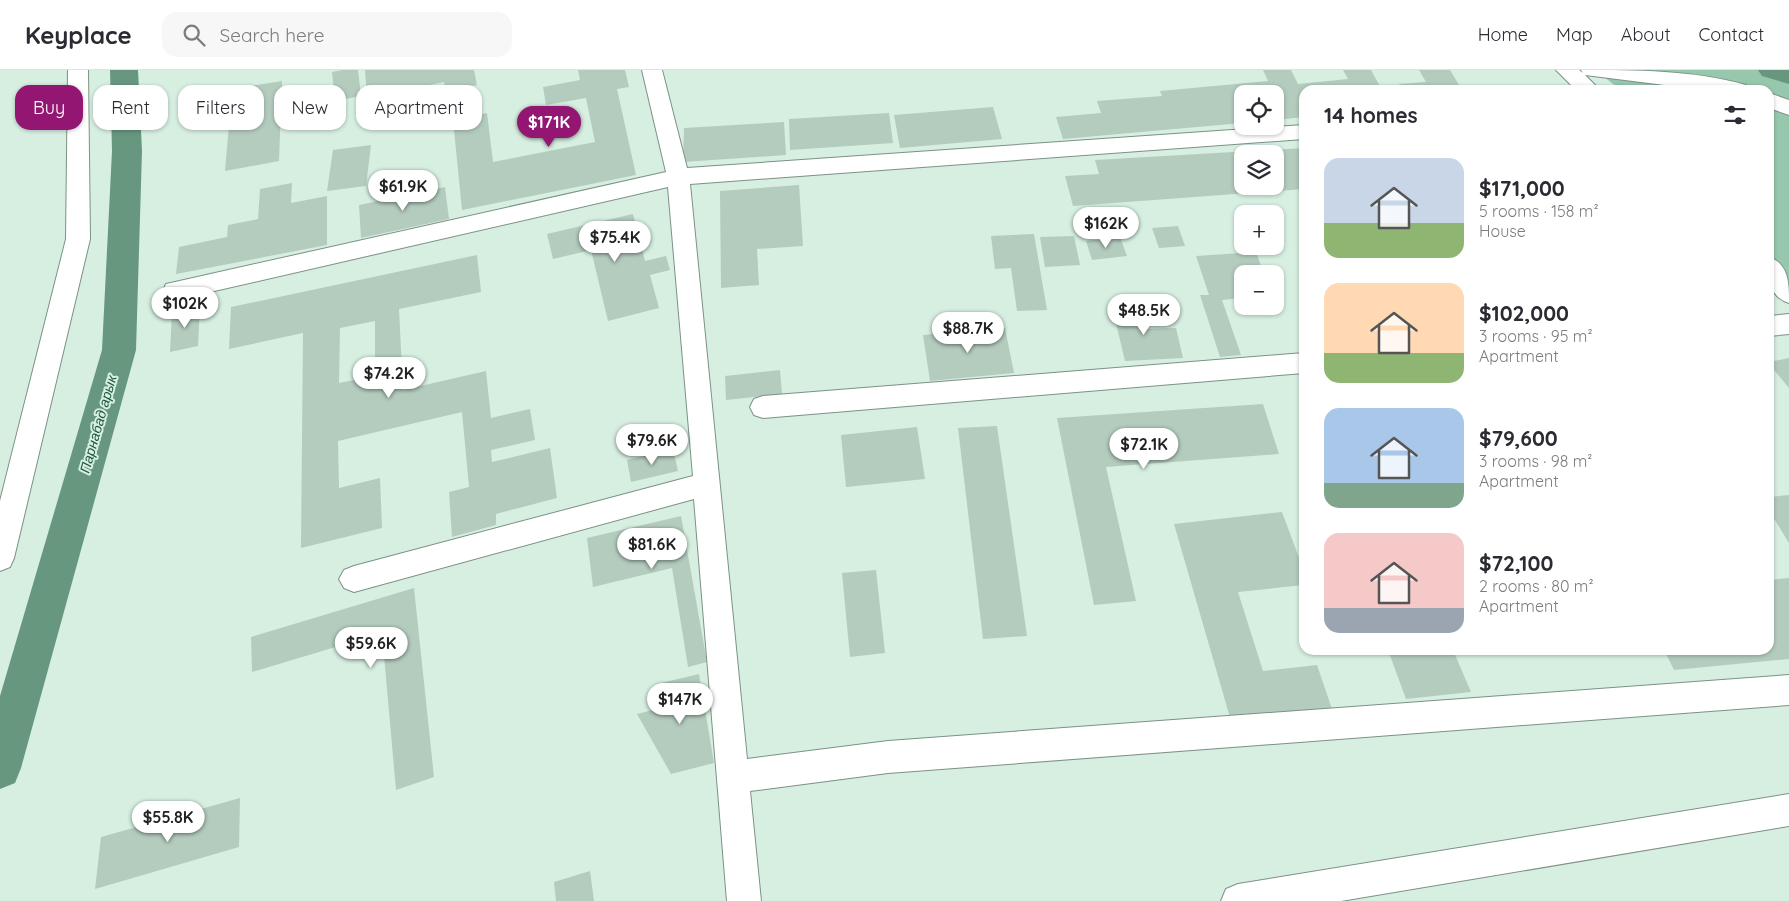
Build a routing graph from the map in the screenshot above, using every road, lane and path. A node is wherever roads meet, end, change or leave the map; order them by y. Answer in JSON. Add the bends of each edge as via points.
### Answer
{"nodes":[{"id":1,"x":78,"y":70,"type":"edge"},
{"id":2,"x":652,"y":70,"type":"edge"},
{"id":3,"x":1581,"y":75,"type":"edge"},
{"id":4,"x":1721,"y":85,"type":"edge"},
{"id":5,"x":1774,"y":102,"type":"edge"},
{"id":6,"x":1789,"y":108,"type":"edge"},
{"id":7,"x":1299,"y":132,"type":"edge"},
{"id":8,"x":678,"y":177,"type":"junction"},
{"id":9,"x":1774,"y":273,"type":"edge"},
{"id":10,"x":174,"y":292,"type":"dead end"},
{"id":11,"x":1789,"y":294,"type":"edge"},
{"id":12,"x":1789,"y":324,"type":"edge"},
{"id":13,"x":1774,"y":326,"type":"edge"},
{"id":14,"x":1299,"y":364,"type":"edge"},
{"id":15,"x":763,"y":407,"type":"dead end"},
{"id":16,"x":707,"y":484,"type":"junction"},
{"id":17,"x":0,"y":558,"type":"edge"},
{"id":18,"x":354,"y":579,"type":"dead end"},
{"id":19,"x":1789,"y":690,"type":"edge"},
{"id":20,"x":734,"y":778,"type":"junction"},
{"id":21,"x":1789,"y":810,"type":"edge"},
{"id":22,"x":744,"y":901,"type":"edge"},
{"id":23,"x":1238,"y":901,"type":"edge"}],
"edges":[{"from":1,"to":17,"type":"street","via":[[78,239]]},
{"from":2,"to":8,"type":"street"},
{"from":3,"to":4,"type":"street"},
{"from":5,"to":6,"type":"street"},
{"from":7,"to":8,"type":"street"},
{"from":8,"to":10,"type":"street"},
{"from":8,"to":16,"type":"street"},
{"from":9,"to":11,"type":"street"},
{"from":12,"to":13,"type":"street"},
{"from":14,"to":15,"type":"street"},
{"from":16,"to":18,"type":"street"},
{"from":16,"to":20,"type":"street"},
{"from":19,"to":20,"type":"street","via":[[888,757]]},
{"from":20,"to":22,"type":"street"},
{"from":21,"to":23,"type":"street"}]}
